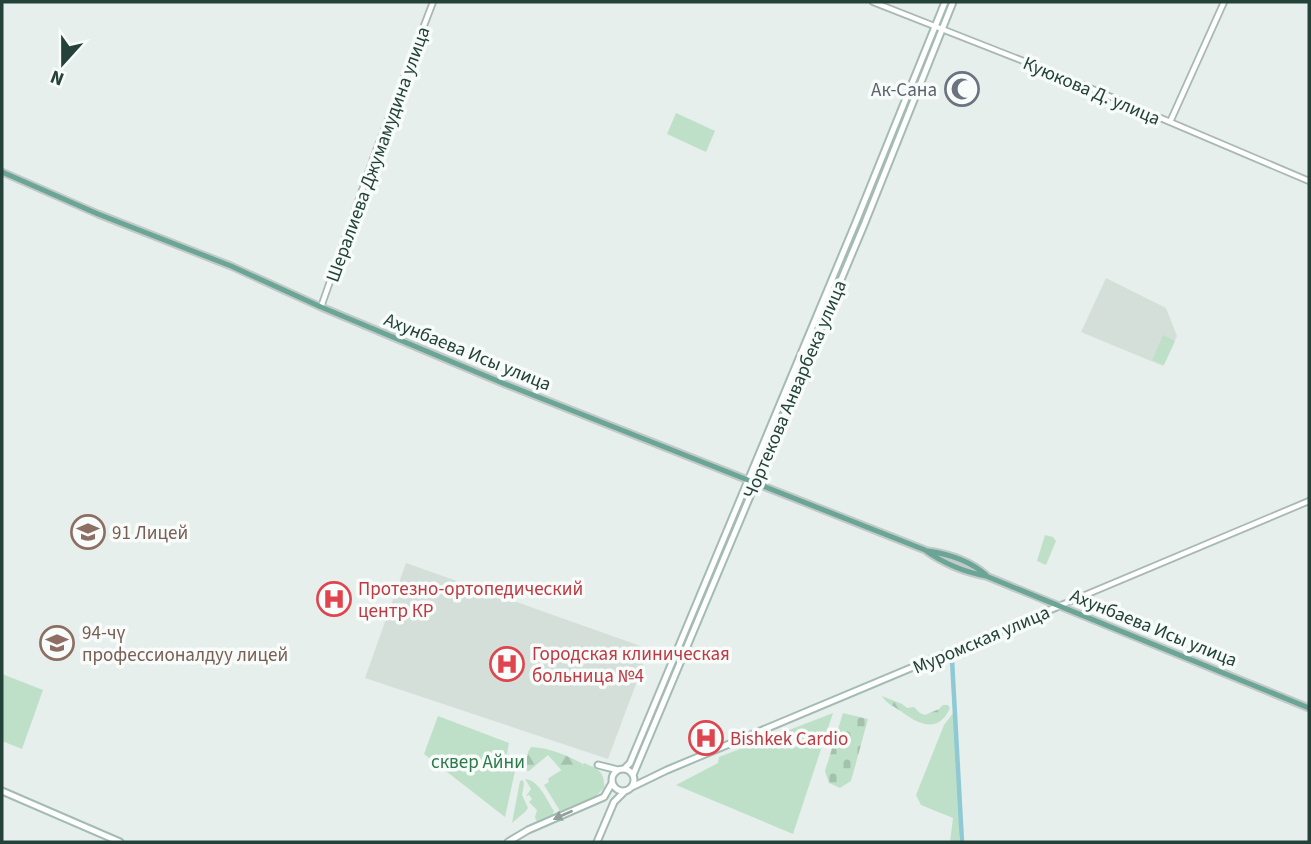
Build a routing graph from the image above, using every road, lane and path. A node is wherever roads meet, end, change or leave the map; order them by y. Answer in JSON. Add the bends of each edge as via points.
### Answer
{"nodes":[{"id":1,"x":433,"y":2,"type":"edge"},
{"id":2,"x":873,"y":2,"type":"edge"},
{"id":3,"x":945,"y":2,"type":"edge"},
{"id":4,"x":953,"y":2,"type":"edge"},
{"id":5,"x":1224,"y":2,"type":"edge"},
{"id":6,"x":935,"y":25,"type":"junction"},
{"id":7,"x":942,"y":29,"type":"junction"},
{"id":8,"x":1170,"y":122,"type":"junction"},
{"id":9,"x":2,"y":172,"type":"edge"},
{"id":10,"x":1309,"y":181,"type":"edge"},
{"id":11,"x":321,"y":307,"type":"junction"},
{"id":12,"x":751,"y":482,"type":"junction"},
{"id":13,"x":1309,"y":501,"type":"edge"},
{"id":14,"x":1059,"y":606,"type":"junction"},
{"id":15,"x":1309,"y":708,"type":"edge"},
{"id":16,"x":621,"y":770,"type":"junction"},
{"id":17,"x":633,"y":776,"type":"junction"},
{"id":18,"x":653,"y":776,"type":"junction"},
{"id":19,"x":612,"y":781,"type":"junction"},
{"id":20,"x":632,"y":787,"type":"junction"},
{"id":21,"x":2,"y":791,"type":"edge"},
{"id":22,"x":625,"y":791,"type":"junction"},
{"id":23,"x":604,"y":797,"type":"junction"},
{"id":24,"x":614,"y":802,"type":"junction"},
{"id":25,"x":120,"y":842,"type":"edge"},
{"id":26,"x":508,"y":842,"type":"edge"},
{"id":27,"x":597,"y":842,"type":"edge"}],
"edges":[{"from":1,"to":11,"type":"street","name":"Шералиева Джумамудина улица"},
{"from":2,"to":6,"type":"street","name":"Куюкова Д. улица"},
{"from":3,"to":6,"type":"main road","name":"Чортекова Анварбека улица"},
{"from":4,"to":7,"type":"main road","name":"Чортекова Анварбека улица"},
{"from":5,"to":8,"type":"street"},
{"from":6,"to":7,"type":"street","name":"Куюкова Д. улица"},
{"from":6,"to":12,"type":"main road","name":"Чортекова Анварбека улица"},
{"from":7,"to":8,"type":"street","name":"Куюкова Д. улица"},
{"from":7,"to":12,"type":"main road","name":"Чортекова Анварбека улица","via":[[760,473]]},
{"from":8,"to":10,"type":"street","name":"Куюкова Д. улица"},
{"from":9,"to":11,"type":"main road","name":"Ахунбаева Исы улица"},
{"from":11,"to":12,"type":"main road","name":"Ахунбаева Исы улица"},
{"from":12,"to":14,"type":"main road","name":"Ахунбаева Исы улица"},
{"from":12,"to":16,"type":"main road","name":"Чортекова Анварбека улица","via":[[630,763]]},
{"from":12,"to":17,"type":"main road","name":"Чортекова Анварбека улица"},
{"from":13,"to":14,"type":"street","name":"Муромская улица"},
{"from":14,"to":15,"type":"main road","name":"Ахунбаева Исы улица"},
{"from":14,"to":18,"type":"main road","name":"Муромская улица"},
{"from":16,"to":17,"type":"main road"},
{"from":16,"to":19,"type":"main road"},
{"from":16,"to":19,"type":"main road","via":[[598,765]]},
{"from":17,"to":18,"type":"main road"},
{"from":17,"to":20,"type":"main road"},
{"from":18,"to":20,"type":"main road","name":"Муромская улица"},
{"from":19,"to":22,"type":"main road","via":[[617,790]]},
{"from":19,"to":23,"type":"main road"},
{"from":20,"to":22,"type":"main road"},
{"from":21,"to":25,"type":"main road"},
{"from":22,"to":24,"type":"main road"},
{"from":23,"to":24,"type":"main road","via":[[612,797]]},
{"from":23,"to":26,"type":"main road","one_way":true},
{"from":24,"to":27,"type":"main road"}]}
